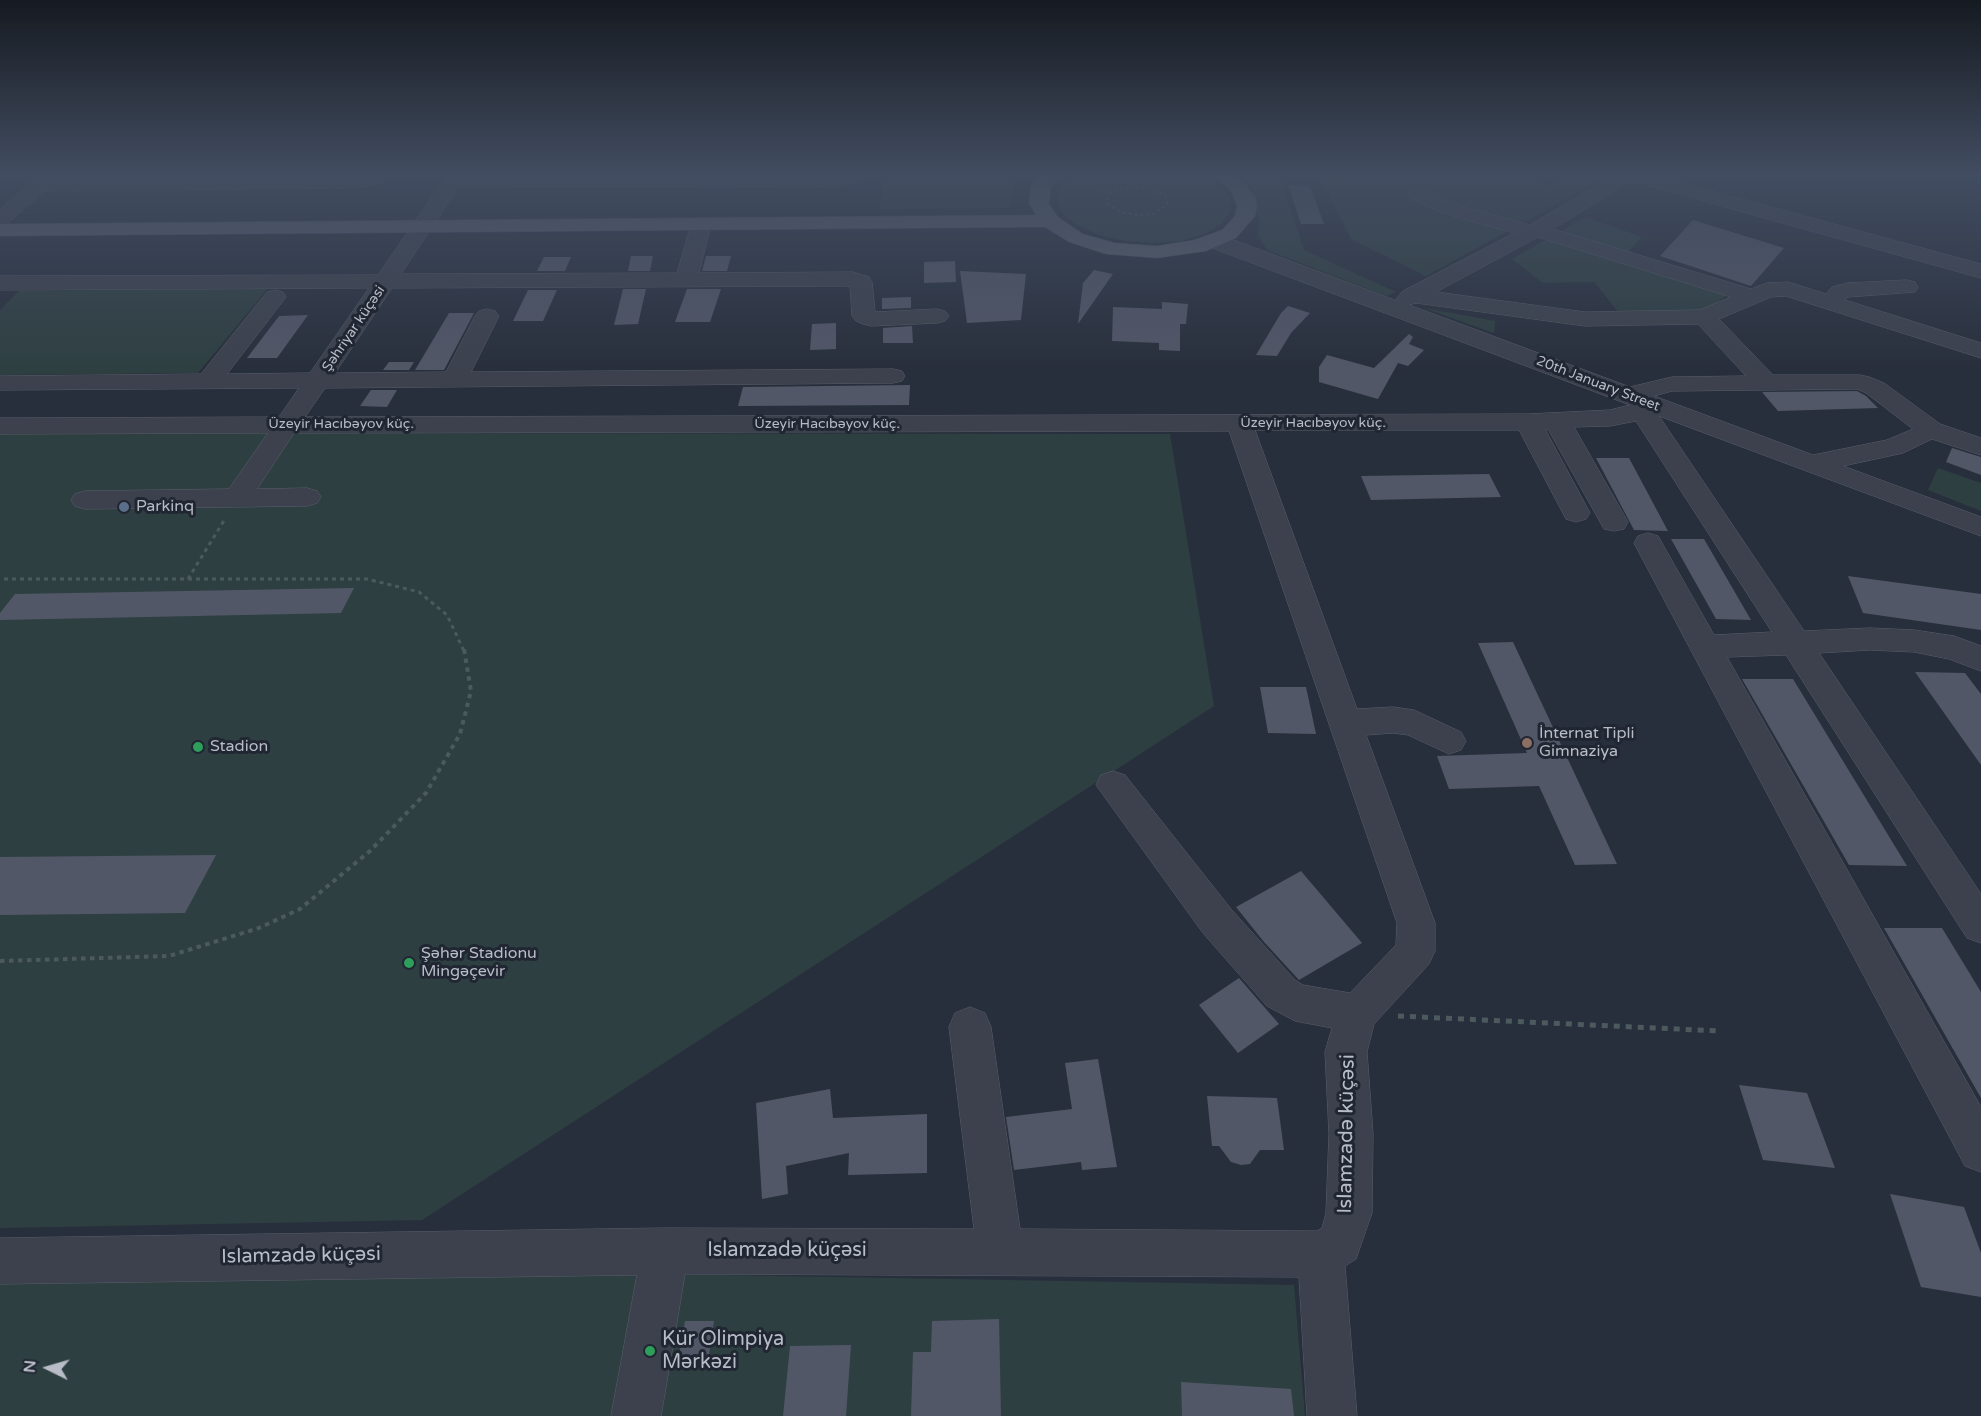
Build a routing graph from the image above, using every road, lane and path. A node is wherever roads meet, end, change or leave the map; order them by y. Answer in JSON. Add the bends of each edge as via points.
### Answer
{"nodes":[{"id":1,"x":415,"y":240,"type":"edge"},
{"id":2,"x":697,"y":240,"type":"edge"},
{"id":3,"x":1083,"y":240,"type":"edge"},
{"id":4,"x":1517,"y":240,"type":"edge"},
{"id":5,"x":1564,"y":240,"type":"edge"},
{"id":6,"x":1870,"y":240,"type":"edge"},
{"id":7,"x":1215,"y":241,"type":"joint"},
{"id":8,"x":1981,"y":271,"type":"edge"},
{"id":9,"x":686,"y":279,"type":"junction"},
{"id":10,"x":387,"y":281,"type":"junction"},
{"id":11,"x":5,"y":287,"type":"edge"},
{"id":12,"x":1907,"y":287,"type":"dead end"},
{"id":13,"x":1751,"y":296,"type":"junction"},
{"id":14,"x":275,"y":297,"type":"dead end"},
{"id":15,"x":1404,"y":302,"type":"junction"},
{"id":16,"x":1831,"y":303,"type":"junction"},
{"id":17,"x":487,"y":316,"type":"dead end"},
{"id":18,"x":937,"y":316,"type":"dead end"},
{"id":19,"x":1704,"y":317,"type":"junction"},
{"id":20,"x":1981,"y":351,"type":"edge"},
{"id":21,"x":893,"y":376,"type":"dead end"},
{"id":22,"x":455,"y":380,"type":"junction"},
{"id":23,"x":319,"y":381,"type":"junction"},
{"id":24,"x":0,"y":382,"type":"edge"},
{"id":25,"x":208,"y":382,"type":"junction"},
{"id":26,"x":1765,"y":382,"type":"junction"},
{"id":27,"x":1640,"y":403,"type":"junction"},
{"id":28,"x":1557,"y":421,"type":"junction"},
{"id":29,"x":1528,"y":422,"type":"junction"},
{"id":30,"x":290,"y":424,"type":"junction"},
{"id":31,"x":1240,"y":424,"type":"junction"},
{"id":32,"x":0,"y":426,"type":"edge"},
{"id":33,"x":1931,"y":430,"type":"junction"},
{"id":34,"x":1981,"y":447,"type":"edge"},
{"id":35,"x":1809,"y":464,"type":"junction"},
{"id":36,"x":237,"y":498,"type":"junction"},
{"id":37,"x":307,"y":498,"type":"dead end"},
{"id":38,"x":85,"y":500,"type":"dead end"},
{"id":39,"x":1576,"y":513,"type":"dead end"},
{"id":40,"x":1614,"y":522,"type":"dead end"},
{"id":41,"x":1981,"y":528,"type":"edge"},
{"id":42,"x":1648,"y":543,"type":"dead end"},
{"id":43,"x":4,"y":579,"type":"dead end"},
{"id":44,"x":188,"y":579,"type":"junction"},
{"id":45,"x":1797,"y":643,"type":"junction"},
{"id":46,"x":1706,"y":647,"type":"junction"},
{"id":47,"x":1981,"y":659,"type":"edge"},
{"id":48,"x":1346,"y":723,"type":"junction"},
{"id":49,"x":1449,"y":741,"type":"dead end"},
{"id":50,"x":1113,"y":785,"type":"dead end"},
{"id":51,"x":1968,"y":887,"type":"edge"},
{"id":52,"x":1981,"y":927,"type":"edge"},
{"id":53,"x":0,"y":961,"type":"edge"},
{"id":54,"x":1357,"y":1014,"type":"junction"},
{"id":55,"x":970,"y":1027,"type":"dead end"},
{"id":56,"x":1720,"y":1031,"type":"dead end"},
{"id":57,"x":1981,"y":1150,"type":"edge"},
{"id":58,"x":665,"y":1251,"type":"junction"},
{"id":59,"x":1000,"y":1252,"type":"junction"},
{"id":60,"x":1321,"y":1254,"type":"junction"},
{"id":61,"x":0,"y":1261,"type":"edge"},
{"id":62,"x":636,"y":1416,"type":"edge"},
{"id":63,"x":1332,"y":1416,"type":"edge"}],
"edges":[{"from":1,"to":10,"type":"street","name":"Şəhriyar küçəsi"},
{"from":2,"to":9,"type":"street"},
{"from":3,"to":7,"type":"main road","via":[[1136,251],[1179,250]]},
{"from":4,"to":15,"type":"street"},
{"from":5,"to":13,"type":"street"},
{"from":6,"to":8,"type":"street"},
{"from":7,"to":15,"type":"street","name":"20th January Street"},
{"from":9,"to":10,"type":"street"},
{"from":9,"to":18,"type":"street","via":[[853,279],[861,282],[864,316]]},
{"from":10,"to":11,"type":"street"},
{"from":10,"to":23,"type":"street","name":"Şəhriyar küçəsi"},
{"from":12,"to":16,"type":"street","via":[[1847,290]]},
{"from":13,"to":16,"type":"street","via":[[1788,289]]},
{"from":13,"to":19,"type":"street"},
{"from":14,"to":25,"type":"street"},
{"from":15,"to":19,"type":"street","via":[[1585,319]]},
{"from":15,"to":27,"type":"street","name":"20th January Street"},
{"from":16,"to":20,"type":"street"},
{"from":17,"to":22,"type":"street"},
{"from":19,"to":26,"type":"street"},
{"from":21,"to":22,"type":"street"},
{"from":22,"to":23,"type":"street"},
{"from":23,"to":25,"type":"street"},
{"from":23,"to":30,"type":"street","name":"Şəhriyar küçəsi"},
{"from":24,"to":25,"type":"street"},
{"from":26,"to":27,"type":"street","name":"Üzeyir Hacıbəyov küç.","via":[[1672,384]]},
{"from":26,"to":33,"type":"street","name":"Üzeyir Hacıbəyov küç.","via":[[1860,382],[1875,388]]},
{"from":27,"to":28,"type":"street","name":"Üzeyir Hacıbəyov küç.","via":[[1630,415]]},
{"from":27,"to":35,"type":"street","name":"20th January Street"},
{"from":27,"to":45,"type":"street"},
{"from":28,"to":29,"type":"street","name":"Üzeyir Hacıbəyov küç."},
{"from":28,"to":40,"type":"street"},
{"from":29,"to":31,"type":"street","name":"Üzeyir Hacıbəyov küç."},
{"from":29,"to":39,"type":"street"},
{"from":30,"to":31,"type":"street","name":"Üzeyir Hacıbəyov küç."},
{"from":30,"to":32,"type":"street","name":"Üzeyir Hacıbəyov küç."},
{"from":30,"to":36,"type":"street","name":"Şəhriyar küçəsi"},
{"from":31,"to":48,"type":"street"},
{"from":33,"to":34,"type":"street","name":"Üzeyir Hacıbəyov küç."},
{"from":33,"to":35,"type":"street","via":[[1894,447]]},
{"from":35,"to":41,"type":"street","name":"20th January Street"},
{"from":36,"to":37,"type":"street"},
{"from":36,"to":38,"type":"street"},
{"from":36,"to":44,"type":"path"},
{"from":42,"to":46,"type":"street"},
{"from":43,"to":44,"type":"path"},
{"from":44,"to":53,"type":"path","via":[[368,579],[419,592],[447,615],[464,646],[471,691],[460,734],[426,792],[370,851],[300,909],[259,928],[170,956]]},
{"from":45,"to":46,"type":"street"},
{"from":45,"to":47,"type":"street","via":[[1914,641],[1954,648]]},
{"from":45,"to":51,"type":"street"},
{"from":46,"to":57,"type":"street"},
{"from":48,"to":49,"type":"street","via":[[1414,723]]},
{"from":48,"to":54,"type":"street","via":[[1417,934],[1415,951]]},
{"from":50,"to":54,"type":"street","via":[[1217,921],[1281,993],[1295,1002]]},
{"from":51,"to":52,"type":"street"},
{"from":54,"to":56,"type":"path"},
{"from":54,"to":60,"type":"street","name":"Islamzadə küçəsi","via":[[1346,1052],[1351,1134],[1349,1213],[1340,1243]]},
{"from":55,"to":59,"type":"street"},
{"from":58,"to":59,"type":"street","name":"Islamzadə küçəsi"},
{"from":58,"to":61,"type":"street","name":"Islamzadə küçəsi"},
{"from":58,"to":62,"type":"street"},
{"from":59,"to":60,"type":"street","name":"Islamzadə küçəsi"},
{"from":60,"to":63,"type":"street"}]}
